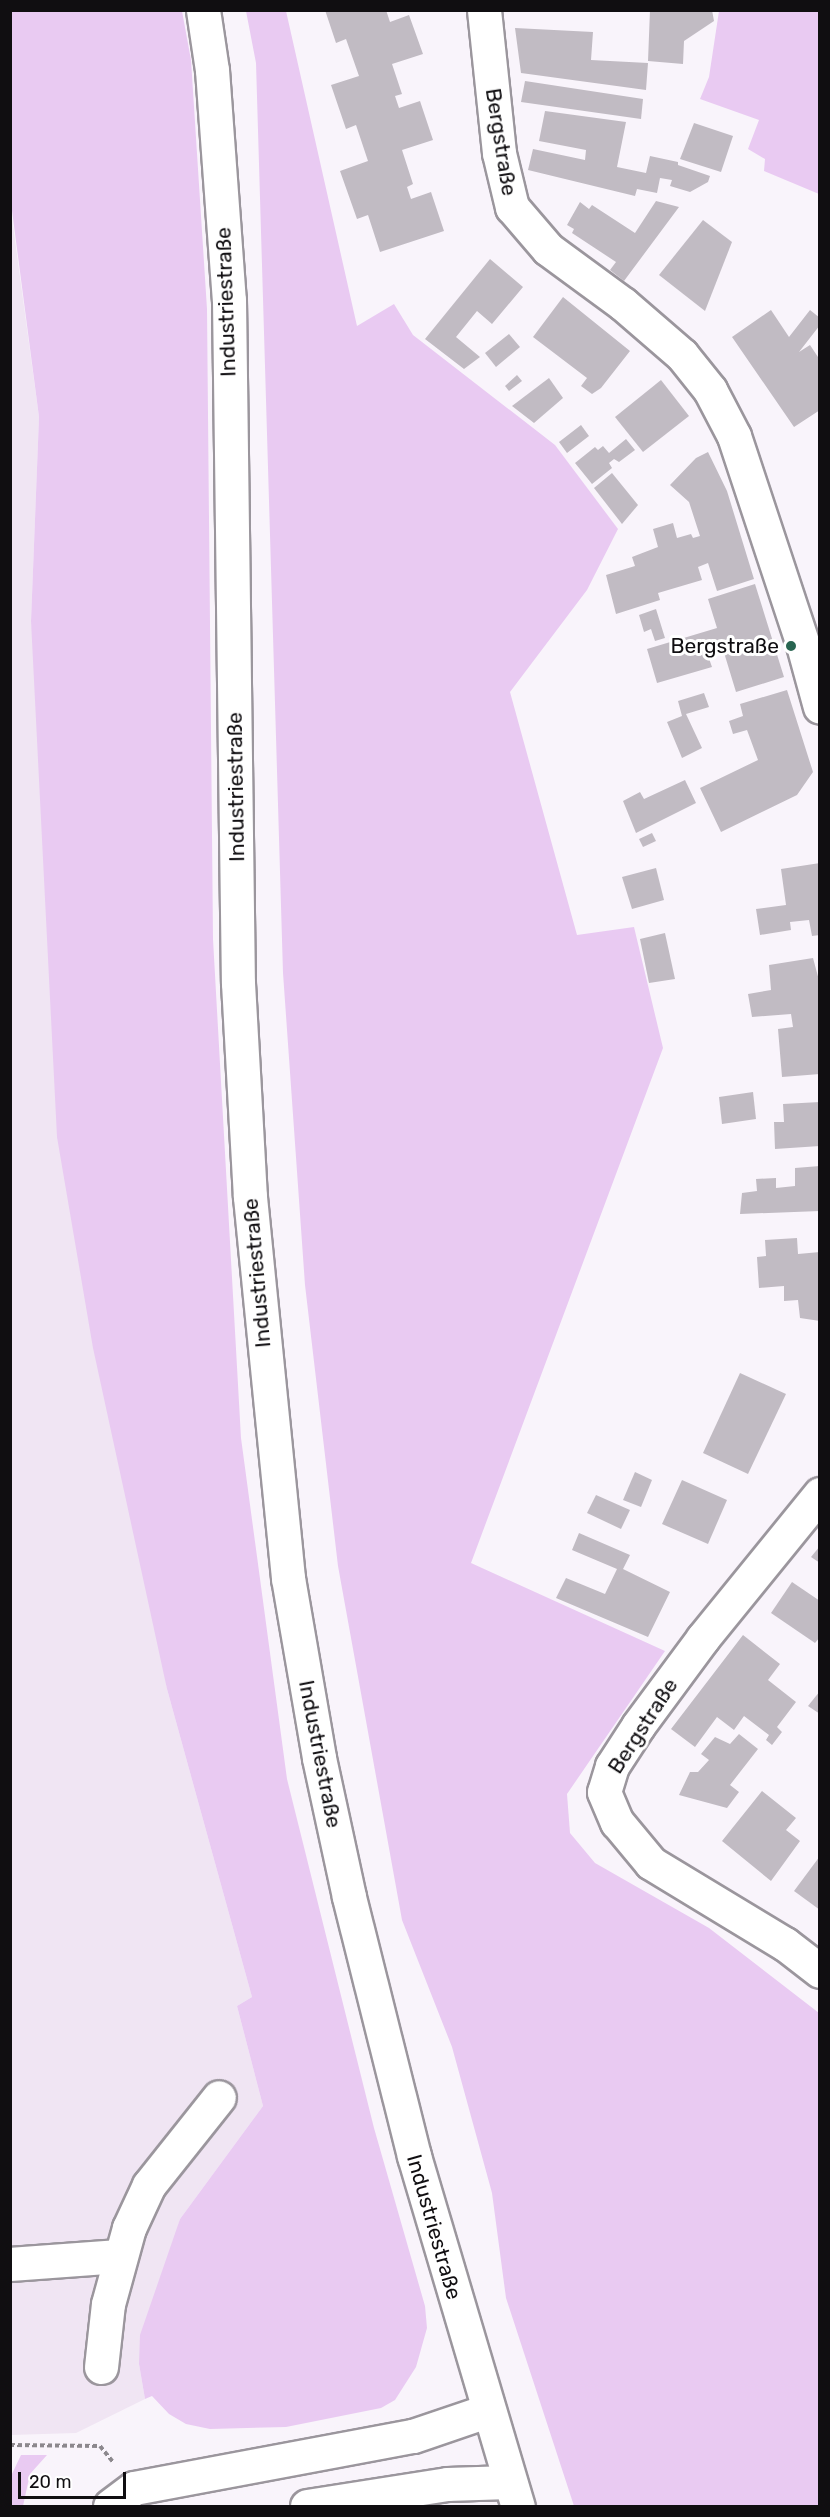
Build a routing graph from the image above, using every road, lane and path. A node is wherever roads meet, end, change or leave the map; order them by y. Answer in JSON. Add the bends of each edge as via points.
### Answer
{"nodes":[{"id":1,"x":203,"y":10,"type":"edge"},
{"id":2,"x":484,"y":10,"type":"edge"},
{"id":3,"x":819,"y":707,"type":"edge"},
{"id":4,"x":819,"y":1494,"type":"edge"},
{"id":5,"x":819,"y":1971,"type":"edge"},
{"id":6,"x":219,"y":2097,"type":"dead end"},
{"id":7,"x":120,"y":2256,"type":"junction"},
{"id":8,"x":10,"y":2264,"type":"edge"},
{"id":9,"x":100,"y":2367,"type":"dead end"},
{"id":10,"x":487,"y":2411,"type":"junction"},
{"id":11,"x":10,"y":2445,"type":"edge"},
{"id":12,"x":514,"y":2494,"type":"edge"},
{"id":13,"x":122,"y":2497,"type":"edge"},
{"id":14,"x":307,"y":2506,"type":"edge"}],
"edges":[{"from":1,"to":10,"type":"main road","name":"Industriestraße","via":[[213,70],[229,300],[238,983],[249,1185],[288,1578],[319,1758],[349,1897],[414,2156]]},
{"from":2,"to":3,"type":"main road","name":"Bergstraße","via":[[499,153],[512,207],[548,249],[665,341],[710,390],[734,436],[803,645]]},
{"from":4,"to":5,"type":"main road","name":"Bergstraße","via":[[638,1726],[612,1766],[604,1792],[617,1822],[651,1863],[785,1944]]},
{"from":6,"to":7,"type":"main road","via":[[149,2186]]},
{"from":7,"to":8,"type":"main road"},
{"from":7,"to":9,"type":"main road","via":[[108,2304]]},
{"from":10,"to":12,"type":"main road","name":"Industriestraße"},
{"from":10,"to":13,"type":"main road","via":[[413,2436]]},
{"from":11,"to":13,"type":"path","via":[[100,2446]]},
{"from":12,"to":14,"type":"main road","via":[[447,2484]]}]}
